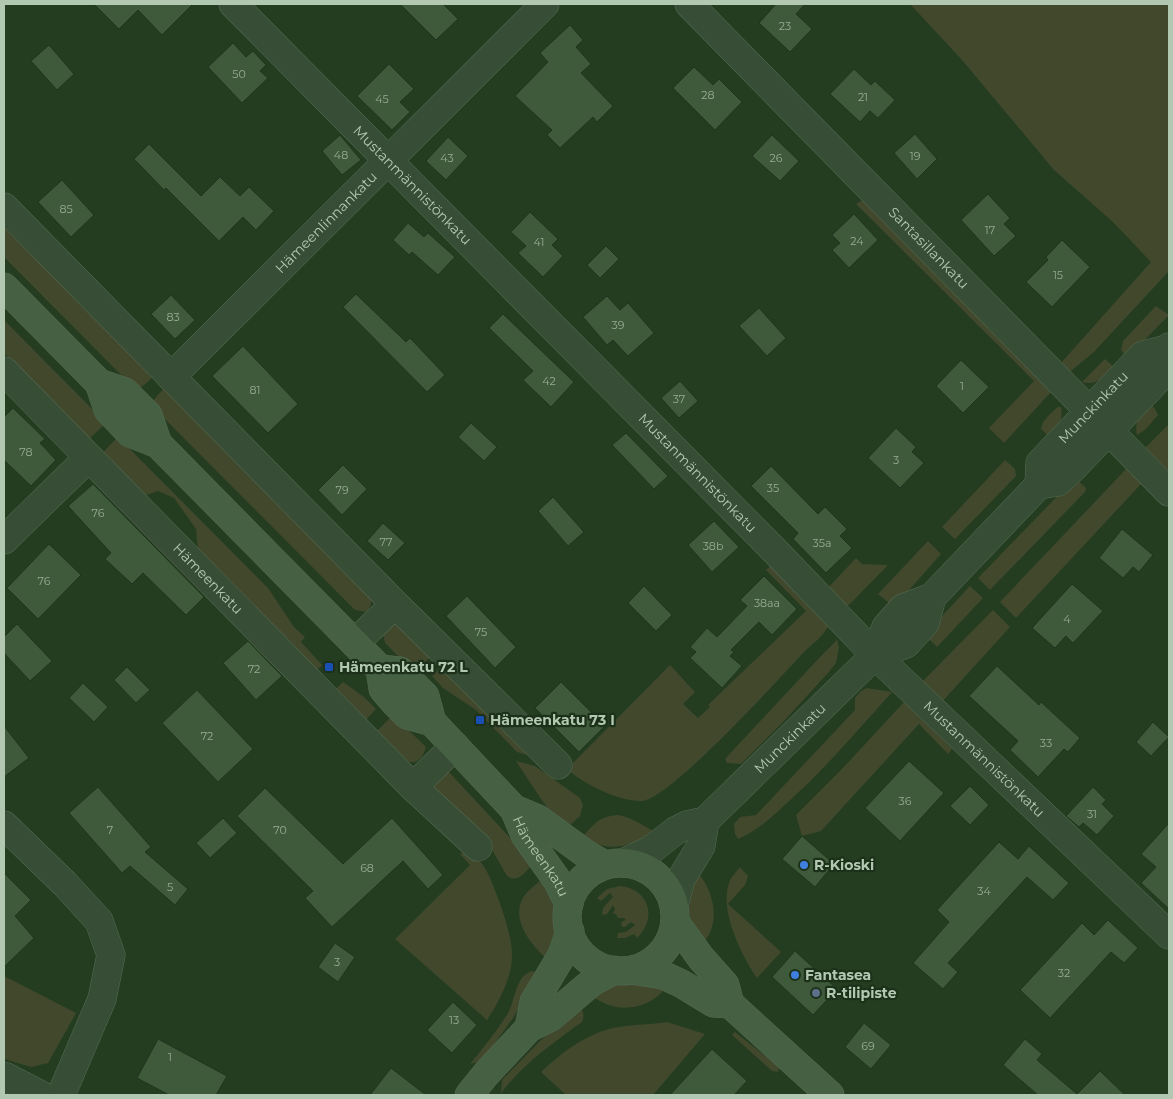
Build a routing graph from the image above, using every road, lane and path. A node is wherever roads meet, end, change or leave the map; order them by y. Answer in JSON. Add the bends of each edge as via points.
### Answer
{"nodes":[{"id":1,"x":233,"y":4,"type":"edge"},
{"id":2,"x":546,"y":4,"type":"edge"},
{"id":3,"x":689,"y":4,"type":"edge"},
{"id":4,"x":388,"y":162,"type":"junction"},
{"id":5,"x":4,"y":207,"type":"edge"},
{"id":6,"x":4,"y":287,"type":"edge"},
{"id":7,"x":1168,"y":348,"type":"edge"},
{"id":8,"x":4,"y":371,"type":"edge"},
{"id":9,"x":171,"y":377,"type":"junction"},
{"id":10,"x":1090,"y":411,"type":"junction"},
{"id":11,"x":1108,"y":430,"type":"junction"},
{"id":12,"x":88,"y":458,"type":"junction"},
{"id":13,"x":1039,"y":485,"type":"junction"},
{"id":14,"x":1169,"y":492,"type":"edge"},
{"id":15,"x":4,"y":540,"type":"edge"},
{"id":16,"x":395,"y":604,"type":"junction"},
{"id":17,"x":355,"y":643,"type":"junction"},
{"id":18,"x":875,"y":655,"type":"junction"},
{"id":19,"x":454,"y":746,"type":"junction"},
{"id":20,"x":558,"y":765,"type":"dead end"},
{"id":21,"x":413,"y":787,"type":"junction"},
{"id":22,"x":514,"y":809,"type":"junction"},
{"id":23,"x":705,"y":821,"type":"junction"},
{"id":24,"x":4,"y":825,"type":"edge"},
{"id":25,"x":478,"y":848,"type":"dead end"},
{"id":26,"x":614,"y":864,"type":"junction"},
{"id":27,"x":569,"y":904,"type":"junction"},
{"id":28,"x":674,"y":914,"type":"junction"},
{"id":29,"x":570,"y":931,"type":"junction"},
{"id":30,"x":1169,"y":935,"type":"edge"},
{"id":31,"x":623,"y":970,"type":"junction"},
{"id":32,"x":730,"y":1004,"type":"junction"},
{"id":33,"x":529,"y":1028,"type":"junction"},
{"id":34,"x":61,"y":1095,"type":"edge"},
{"id":35,"x":469,"y":1095,"type":"edge"},
{"id":36,"x":830,"y":1095,"type":"edge"}],
"edges":[{"from":1,"to":4,"type":"street","name":"Mustanmännistönkatu"},
{"from":2,"to":4,"type":"street","name":"Hämeenlinnankatu"},
{"from":3,"to":10,"type":"street","name":"Santasillankatu"},
{"from":4,"to":9,"type":"street","name":"Hämeenlinnankatu"},
{"from":4,"to":18,"type":"street","name":"Mustanmännistönkatu"},
{"from":5,"to":9,"type":"street"},
{"from":6,"to":17,"type":"main road","name":"Hämeenkatu","via":[[99,383],[108,410],[130,433],[158,444]]},
{"from":7,"to":10,"type":"street","name":"Munckinkatu","via":[[1142,355]]},
{"from":7,"to":11,"type":"street","name":"Munckinkatu","via":[[1163,374]]},
{"from":8,"to":12,"type":"street","name":"Hämeenkatu"},
{"from":9,"to":16,"type":"street"},
{"from":10,"to":11,"type":"street","name":"Santasillankatu"},
{"from":10,"to":13,"type":"street","name":"Munckinkatu","via":[[1040,463]]},
{"from":11,"to":13,"type":"street","name":"Munckinkatu","via":[[1058,482]]},
{"from":11,"to":14,"type":"street","name":"Santasillankatu"},
{"from":12,"to":15,"type":"street"},
{"from":12,"to":21,"type":"street","name":"Hämeenkatu"},
{"from":13,"to":18,"type":"street","name":"Munckinkatu","via":[[932,597],[924,624],[906,644]]},
{"from":16,"to":17,"type":"street"},
{"from":16,"to":20,"type":"street"},
{"from":17,"to":19,"type":"main road","name":"Hämeenkatu","via":[[380,669],[383,689],[395,703],[407,715],[432,722]]},
{"from":18,"to":23,"type":"street","name":"Munckinkatu"},
{"from":18,"to":30,"type":"street","name":"Mustanmännistönkatu"},
{"from":19,"to":21,"type":"street"},
{"from":19,"to":22,"type":"main road","name":"Hämeenkatu"},
{"from":21,"to":25,"type":"street","name":"Hämeenkatu"},
{"from":22,"to":26,"type":"main road","name":"Hämeenkatu","via":[[538,819],[586,854]]},
{"from":22,"to":27,"type":"main road","name":"Hämeenkatu","via":[[524,835],[557,880]]},
{"from":23,"to":26,"type":"street","name":"Munckinkatu","via":[[687,825],[651,850]]},
{"from":23,"to":28,"type":"street","via":[[700,846],[681,880]]},
{"from":24,"to":34,"type":"street","via":[[99,921],[110,955],[102,999]]},
{"from":26,"to":27,"type":"main road","via":[[588,874],[576,888]]},
{"from":26,"to":28,"type":"main road","via":[[641,866],[657,876],[668,889]]},
{"from":27,"to":29,"type":"main road"},
{"from":28,"to":31,"type":"main road","via":[[671,939],[661,953],[648,964]]},
{"from":28,"to":32,"type":"main road","via":[[701,958],[725,985]]},
{"from":29,"to":31,"type":"main road","via":[[583,955],[597,965]]},
{"from":29,"to":33,"type":"main road","via":[[562,955],[534,1002]]},
{"from":31,"to":32,"type":"main road","via":[[663,976],[713,1003]]},
{"from":31,"to":33,"type":"main road","via":[[592,982],[551,1017]]},
{"from":32,"to":36,"type":"main road"},
{"from":33,"to":35,"type":"main road"}]}
